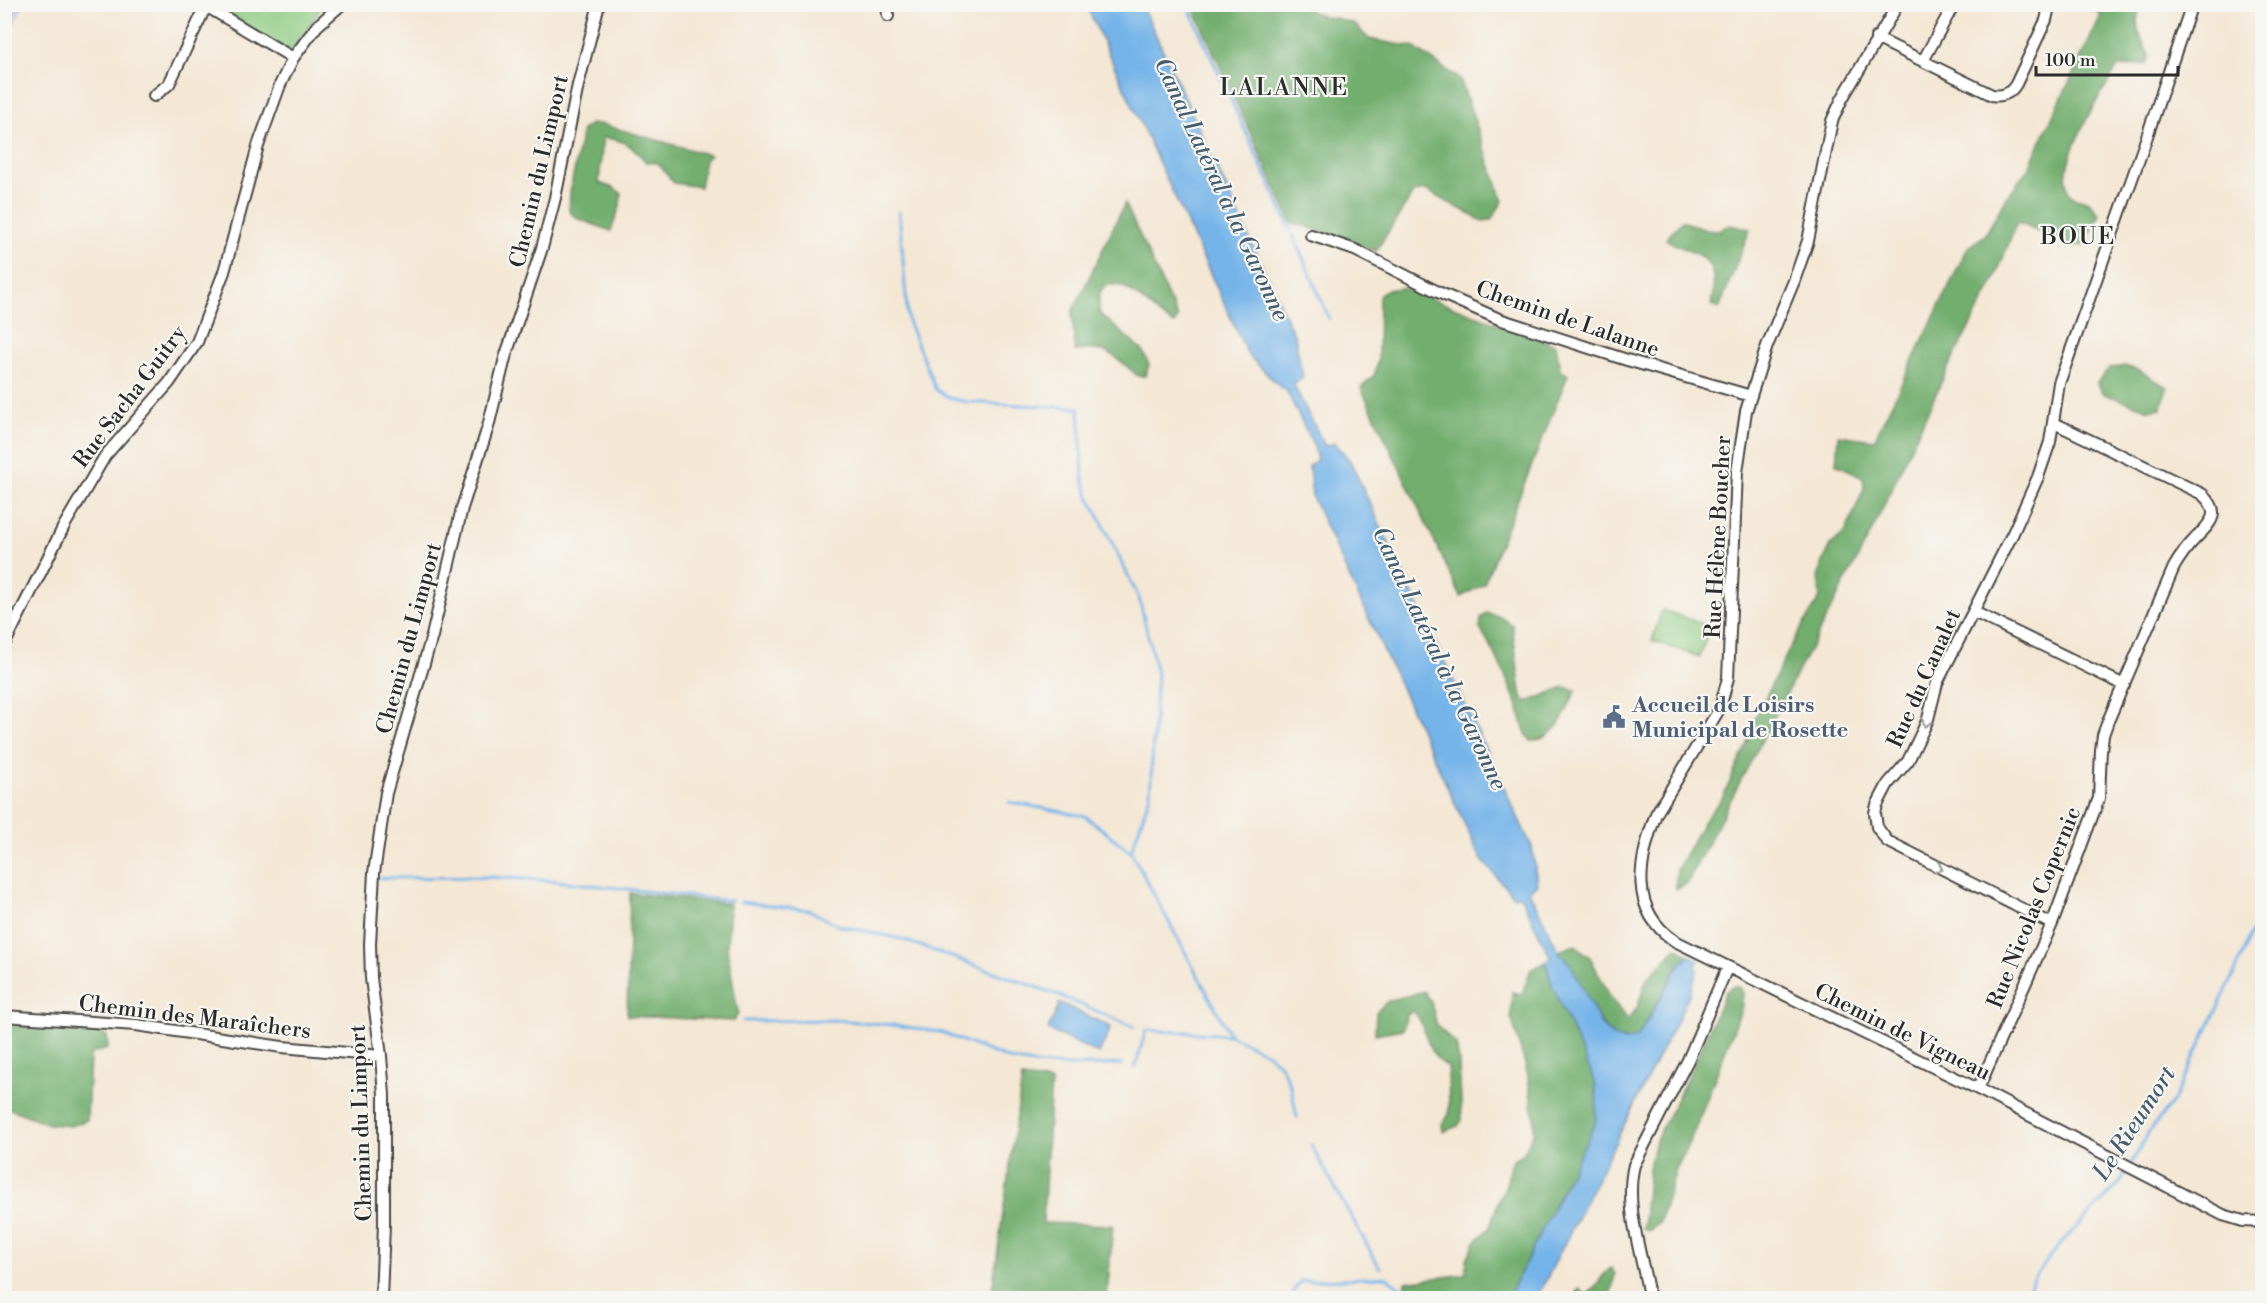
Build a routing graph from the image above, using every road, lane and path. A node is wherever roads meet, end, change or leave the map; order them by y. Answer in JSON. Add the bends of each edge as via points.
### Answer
{"nodes":[{"id":1,"x":342,"y":4,"type":"edge"},
{"id":2,"x":599,"y":4,"type":"edge"},
{"id":3,"x":887,"y":4,"type":"edge"},
{"id":4,"x":1898,"y":4,"type":"edge"},
{"id":5,"x":1954,"y":4,"type":"edge"},
{"id":6,"x":2192,"y":4,"type":"edge"},
{"id":7,"x":205,"y":5,"type":"edge"},
{"id":8,"x":2049,"y":7,"type":"dead end"},
{"id":9,"x":888,"y":16,"type":"dead end"},
{"id":10,"x":1876,"y":39,"type":"junction"},
{"id":11,"x":293,"y":58,"type":"junction"},
{"id":12,"x":1923,"y":61,"type":"junction"},
{"id":13,"x":154,"y":96,"type":"dead end"},
{"id":14,"x":1311,"y":235,"type":"dead end"},
{"id":15,"x":1751,"y":396,"type":"junction"},
{"id":16,"x":2054,"y":423,"type":"junction"},
{"id":17,"x":1974,"y":612,"type":"junction"},
{"id":18,"x":4,"y":645,"type":"edge"},
{"id":19,"x":2124,"y":685,"type":"junction"},
{"id":20,"x":2052,"y":924,"type":"junction"},
{"id":21,"x":1662,"y":933,"type":"joint"},
{"id":22,"x":1727,"y":968,"type":"junction"},
{"id":23,"x":4,"y":1016,"type":"edge"},
{"id":24,"x":381,"y":1056,"type":"junction"},
{"id":25,"x":1978,"y":1089,"type":"junction"},
{"id":26,"x":2262,"y":1222,"type":"edge"},
{"id":27,"x":381,"y":1299,"type":"edge"},
{"id":28,"x":1651,"y":1299,"type":"edge"}],
"edges":[{"from":1,"to":11,"type":"street","name":"Rue Sacha Guitry","via":[[317,26]]},
{"from":2,"to":24,"type":"street","name":"Chemin du Limport","via":[[542,248],[505,358],[462,508],[432,636],[386,793],[374,873],[370,944]]},
{"from":3,"to":9,"type":"street"},
{"from":4,"to":10,"type":"street","name":"Rue Hélène Boucher"},
{"from":5,"to":12,"type":"street"},
{"from":6,"to":16,"type":"street","name":"Rue du Canalet","via":[[2066,364]]},
{"from":7,"to":11,"type":"street"},
{"from":7,"to":13,"type":"street","via":[[169,84]]},
{"from":8,"to":12,"type":"street","via":[[2016,84],[2003,96],[1992,95]]},
{"from":10,"to":12,"type":"street"},
{"from":10,"to":15,"type":"street","name":"Rue Hélène Boucher","via":[[1832,121],[1808,241]]},
{"from":11,"to":18,"type":"street","name":"Rue Sacha Guitry","via":[[258,146],[224,272],[197,342],[169,383],[105,456],[64,526]]},
{"from":14,"to":15,"type":"street","name":"Chemin de Lalanne","via":[[1355,250],[1499,319]]},
{"from":15,"to":21,"type":"street","name":"Rue Hélène Boucher","via":[[1737,472],[1728,678],[1720,708],[1656,814],[1643,862],[1642,899]]},
{"from":16,"to":17,"type":"street","name":"Rue du Canalet","via":[[2038,477]]},
{"from":16,"to":19,"type":"street","name":"Rue Nicolas Copernic","via":[[2202,494],[2213,512],[2211,523],[2174,567]]},
{"from":17,"to":19,"type":"street"},
{"from":17,"to":20,"type":"street","name":"Rue du Canalet","one_way":true,"via":[[1937,683],[1928,719],[1908,761],[1881,795],[1876,822],[1887,841]]},
{"from":19,"to":20,"type":"street","name":"Rue Nicolas Copernic","via":[[2103,735],[2099,798]]},
{"from":20,"to":25,"type":"street","name":"Rue Nicolas Copernic"},
{"from":21,"to":22,"type":"street","name":"Chemin de Vigneau"},
{"from":22,"to":25,"type":"street","name":"Chemin de Vigneau"},
{"from":22,"to":28,"type":"street","via":[[1688,1060],[1631,1175],[1630,1199]]},
{"from":23,"to":24,"type":"street","name":"Chemin des Maraîchers","via":[[136,1025],[282,1047]]},
{"from":24,"to":27,"type":"street","name":"Chemin du Limport"},
{"from":25,"to":26,"type":"street","name":"Chemin de Vigneau","via":[[2223,1215]]}]}
